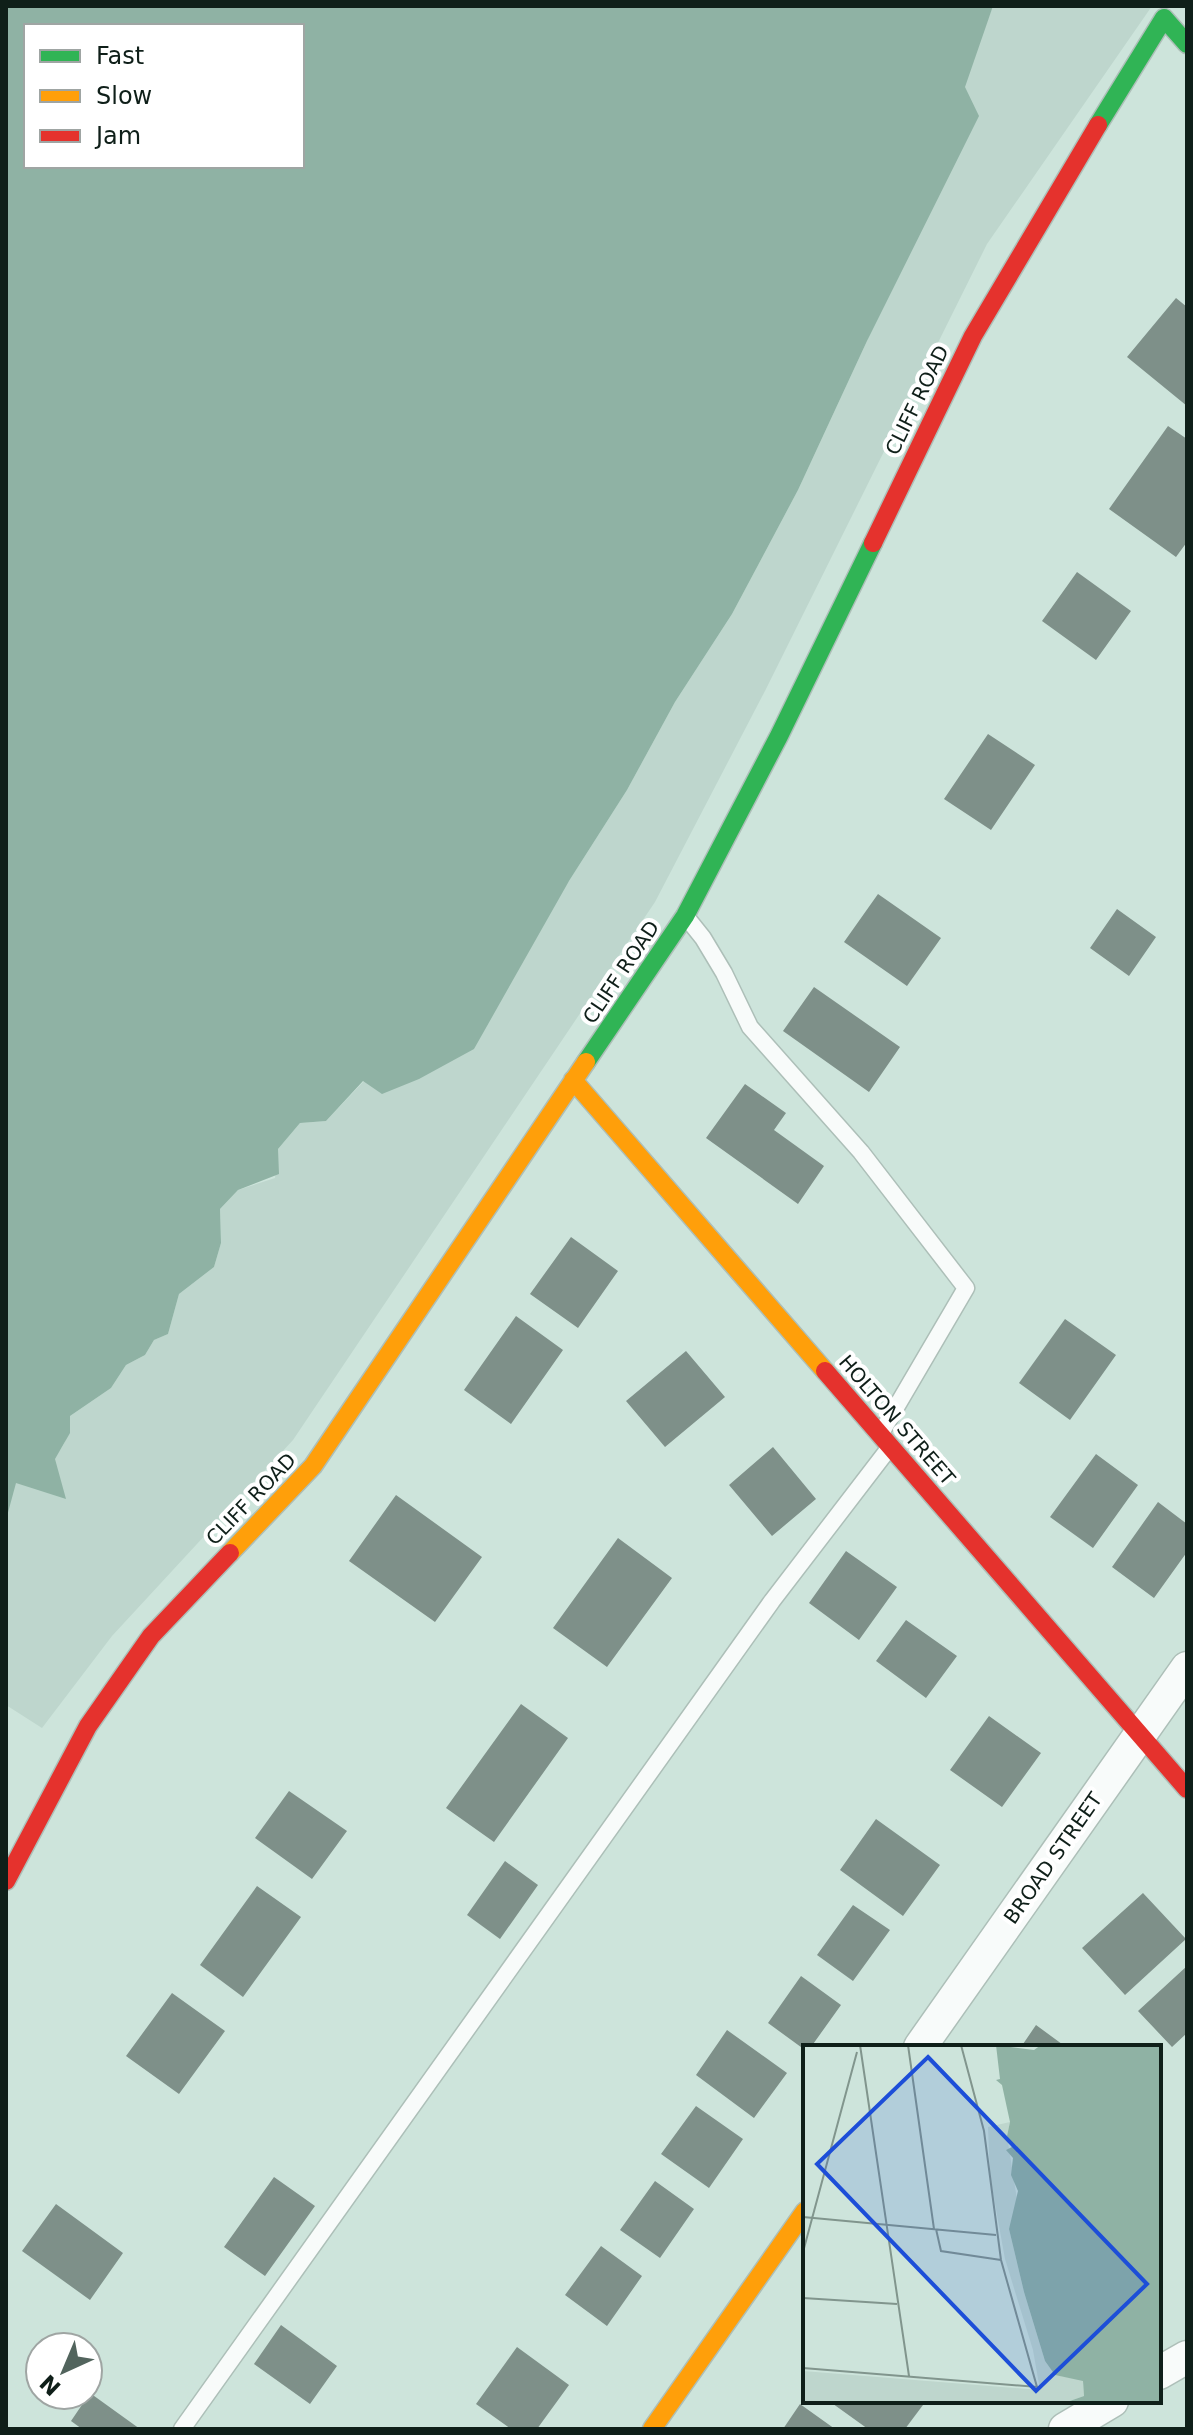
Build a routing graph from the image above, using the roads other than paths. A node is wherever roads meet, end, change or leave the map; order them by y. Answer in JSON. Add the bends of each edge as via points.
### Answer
{"nodes":[{"id":1,"x":1187,"y":44,"type":"edge"},
{"id":2,"x":685,"y":916,"type":"junction"},
{"id":3,"x":573,"y":1080,"type":"junction"},
{"id":4,"x":886,"y":1440,"type":"junction"},
{"id":5,"x":1187,"y":1668,"type":"edge"},
{"id":6,"x":1140,"y":1735,"type":"junction"},
{"id":7,"x":1187,"y":1789,"type":"edge"},
{"id":8,"x":6,"y":1881,"type":"edge"},
{"id":9,"x":921,"y":2045,"type":"edge"},
{"id":10,"x":803,"y":2214,"type":"edge"},
{"id":11,"x":1187,"y":2357,"type":"edge"},
{"id":12,"x":1161,"y":2372,"type":"edge"},
{"id":13,"x":1109,"y":2403,"type":"edge"},
{"id":14,"x":182,"y":2429,"type":"edge"},
{"id":15,"x":652,"y":2429,"type":"edge"},
{"id":16,"x":1065,"y":2429,"type":"edge"}],
"edges":[{"from":1,"to":2,"type":"street","name":"CLIFF ROAD","via":[[1164,18],[973,336],[779,736]]},
{"from":2,"to":3,"type":"street","name":"CLIFF ROAD"},
{"from":2,"to":4,"type":"lane","via":[[724,973],[750,1027],[861,1152],[966,1288]]},
{"from":3,"to":4,"type":"street","name":"HOLTON STREET"},
{"from":3,"to":8,"type":"street","name":"CLIFF ROAD","via":[[313,1466],[151,1636],[88,1726]]},
{"from":4,"to":6,"type":"street","name":"HOLTON STREET"},
{"from":4,"to":14,"type":"lane"},
{"from":5,"to":6,"type":"street","name":"BROAD STREET"},
{"from":6,"to":7,"type":"street","name":"HOLTON STREET"},
{"from":6,"to":9,"type":"street","name":"BROAD STREET"},
{"from":10,"to":15,"type":"street"},
{"from":11,"to":12,"type":"street"},
{"from":13,"to":16,"type":"street"}]}
